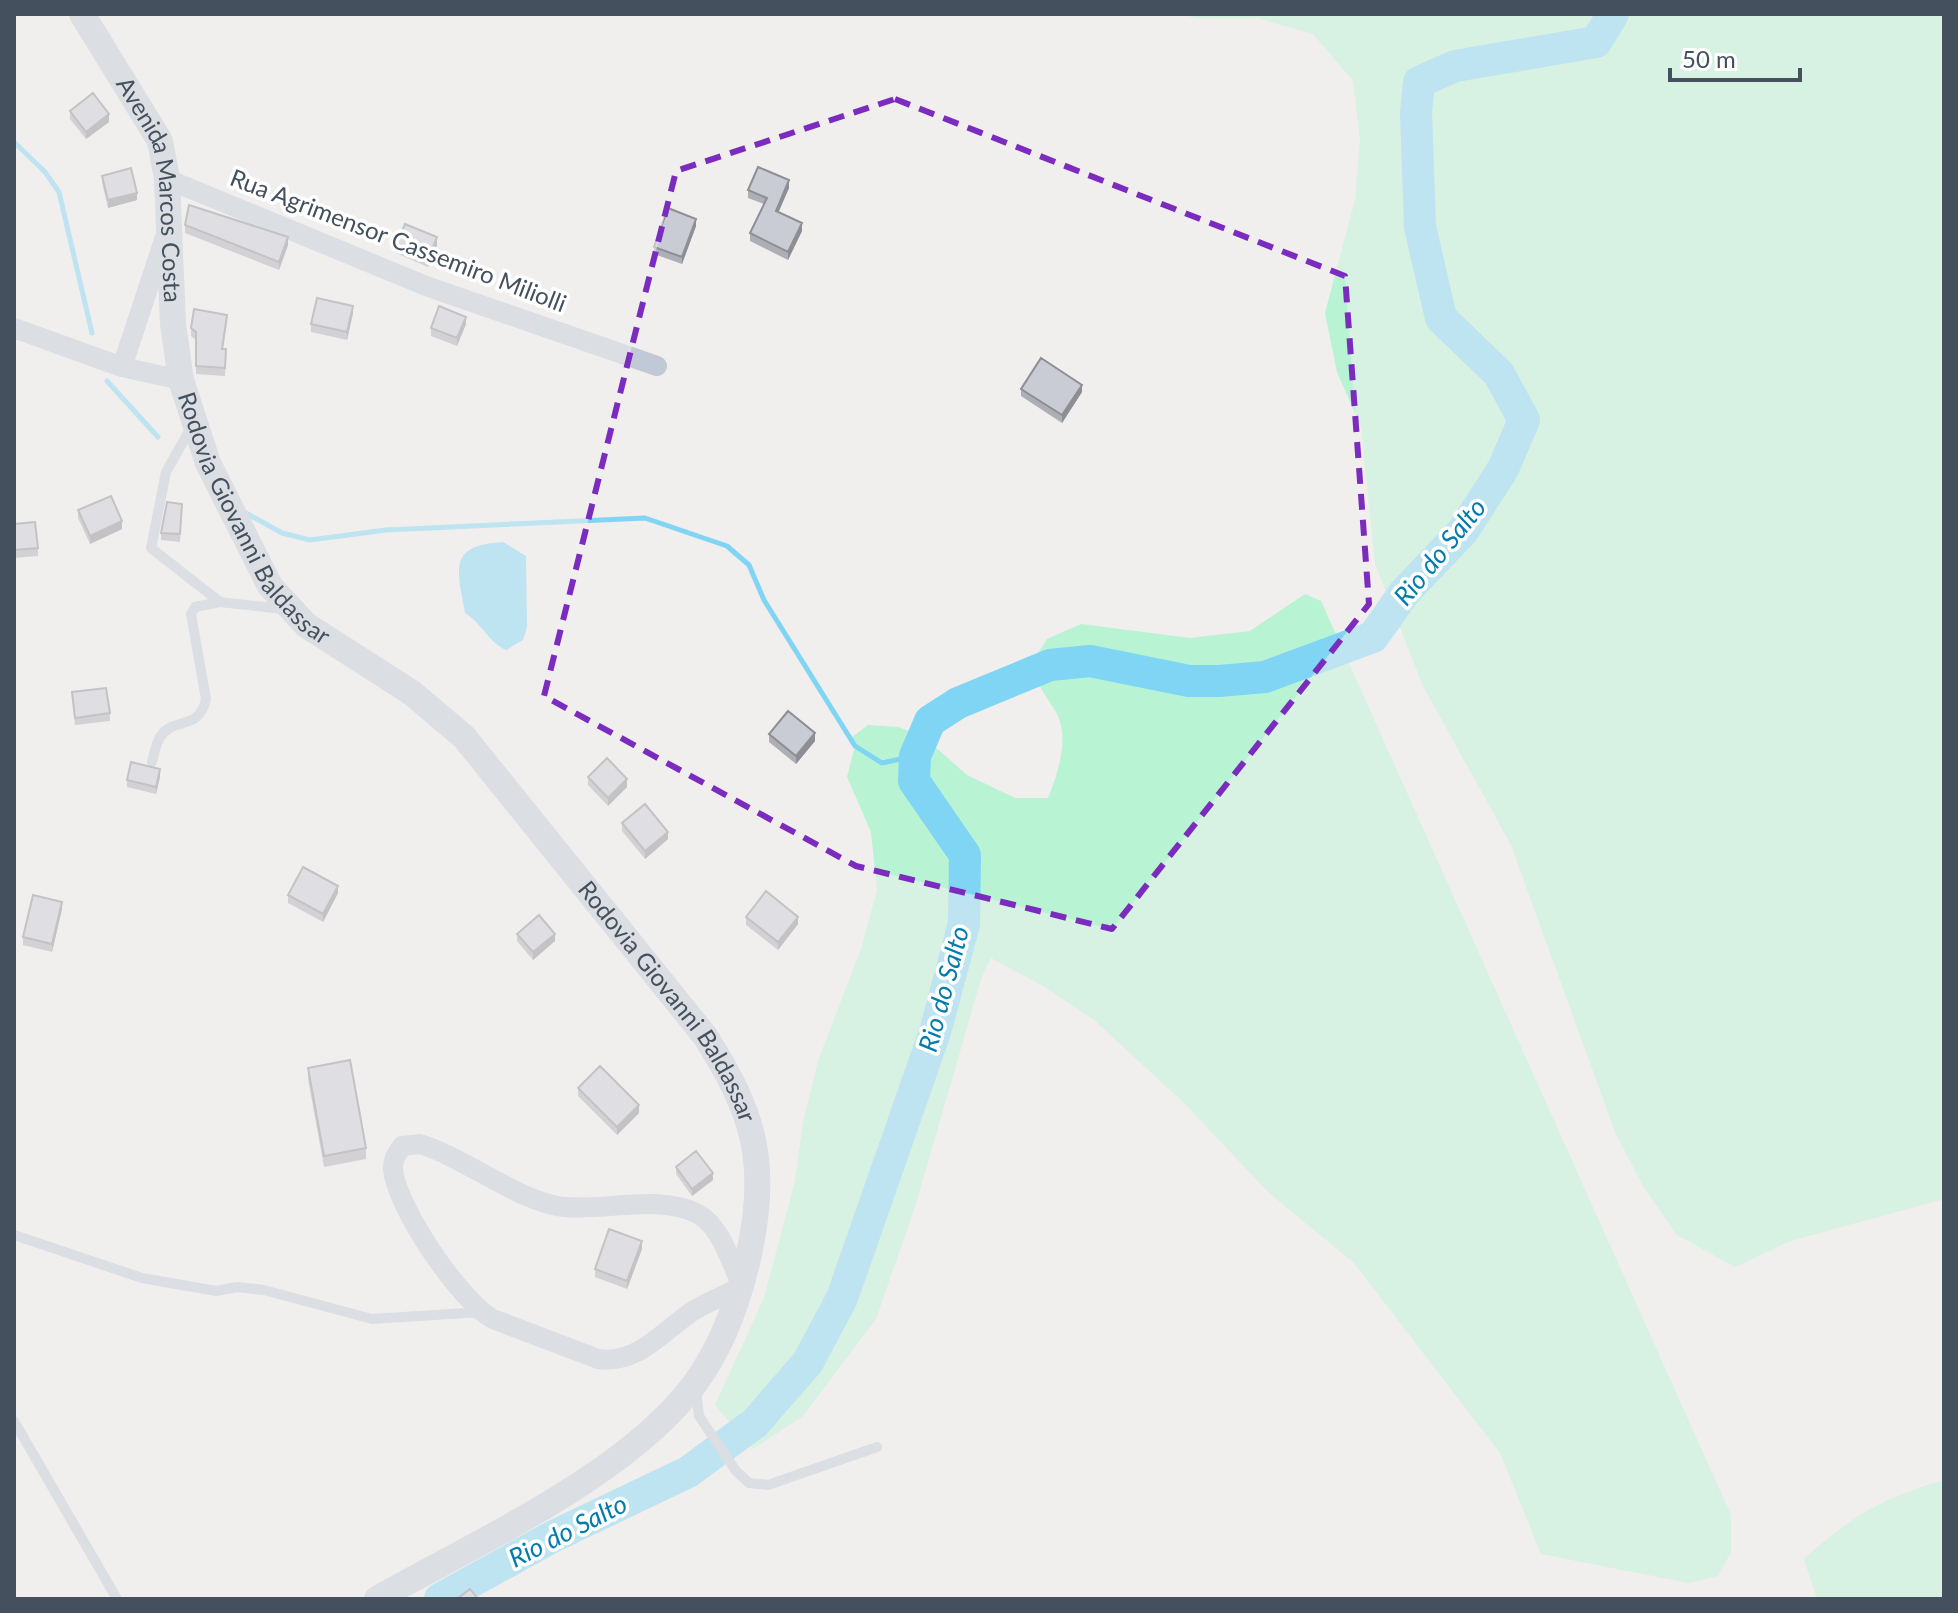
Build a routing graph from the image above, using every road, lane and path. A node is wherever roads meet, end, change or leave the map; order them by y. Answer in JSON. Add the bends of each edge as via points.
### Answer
{"nodes":[{"id":1,"x":82,"y":14,"type":"edge"},
{"id":2,"x":167,"y":179,"type":"junction"},
{"id":3,"x":169,"y":225,"type":"junction"},
{"id":4,"x":14,"y":328,"type":"edge"},
{"id":5,"x":657,"y":366,"type":"dead end"},
{"id":6,"x":122,"y":367,"type":"junction"},
{"id":7,"x":181,"y":380,"type":"junction"},
{"id":8,"x":194,"y":422,"type":"junction"},
{"id":9,"x":220,"y":602,"type":"junction"},
{"id":10,"x":288,"y":609,"type":"junction"},
{"id":11,"x":152,"y":762,"type":"dead end"},
{"id":12,"x":14,"y":1235,"type":"edge"},
{"id":13,"x":742,"y":1286,"type":"junction"},
{"id":14,"x":481,"y":1312,"type":"junction"},
{"id":15,"x":695,"y":1383,"type":"junction"},
{"id":16,"x":14,"y":1421,"type":"edge"},
{"id":17,"x":877,"y":1447,"type":"dead end"},
{"id":18,"x":117,"y":1599,"type":"edge"},
{"id":19,"x":377,"y":1599,"type":"edge"}],
"edges":[{"from":1,"to":2,"type":"street","name":"Avenida Marcos Costa","via":[[152,124]]},
{"from":2,"to":3,"type":"street","name":"Avenida Marcos Costa"},
{"from":2,"to":5,"type":"street","name":"Rua Agrimensor Cassemiro Miliolli","via":[[426,286]]},
{"from":3,"to":6,"type":"street"},
{"from":3,"to":7,"type":"street","name":"Avenida Marcos Costa"},
{"from":4,"to":6,"type":"street"},
{"from":6,"to":7,"type":"street"},
{"from":7,"to":8,"type":"street","name":"Rodovia Giovanni Baldassar"},
{"from":8,"to":9,"type":"lane","via":[[166,472],[151,548]]},
{"from":8,"to":10,"type":"street","name":"Rodovia Giovanni Baldassar","via":[[231,514]]},
{"from":9,"to":10,"type":"lane"},
{"from":9,"to":11,"type":"lane","via":[[195,607],[191,614],[204,710],[194,721],[161,736]]},
{"from":10,"to":13,"type":"street","name":"Rodovia Giovanni Baldassar","via":[[412,693],[464,737],[705,1036],[749,1115],[758,1161],[757,1204]]},
{"from":12,"to":14,"type":"lane","via":[[142,1278],[216,1291],[264,1290],[372,1319]]},
{"from":13,"to":14,"type":"street","via":[[615,1361]]},
{"from":13,"to":14,"type":"street","via":[[718,1234],[696,1212],[665,1205],[560,1207],[519,1192],[451,1154],[420,1144],[402,1146],[393,1158],[393,1173],[404,1200],[444,1266]]},
{"from":13,"to":15,"type":"street","name":"Rodovia Giovanni Baldassar","via":[[727,1328]]},
{"from":15,"to":17,"type":"lane","via":[[699,1416],[749,1483],[768,1485]]},
{"from":15,"to":19,"type":"street","name":"Rodovia Giovanni Baldassar","via":[[667,1415],[606,1464]]},
{"from":16,"to":18,"type":"lane"}]}
